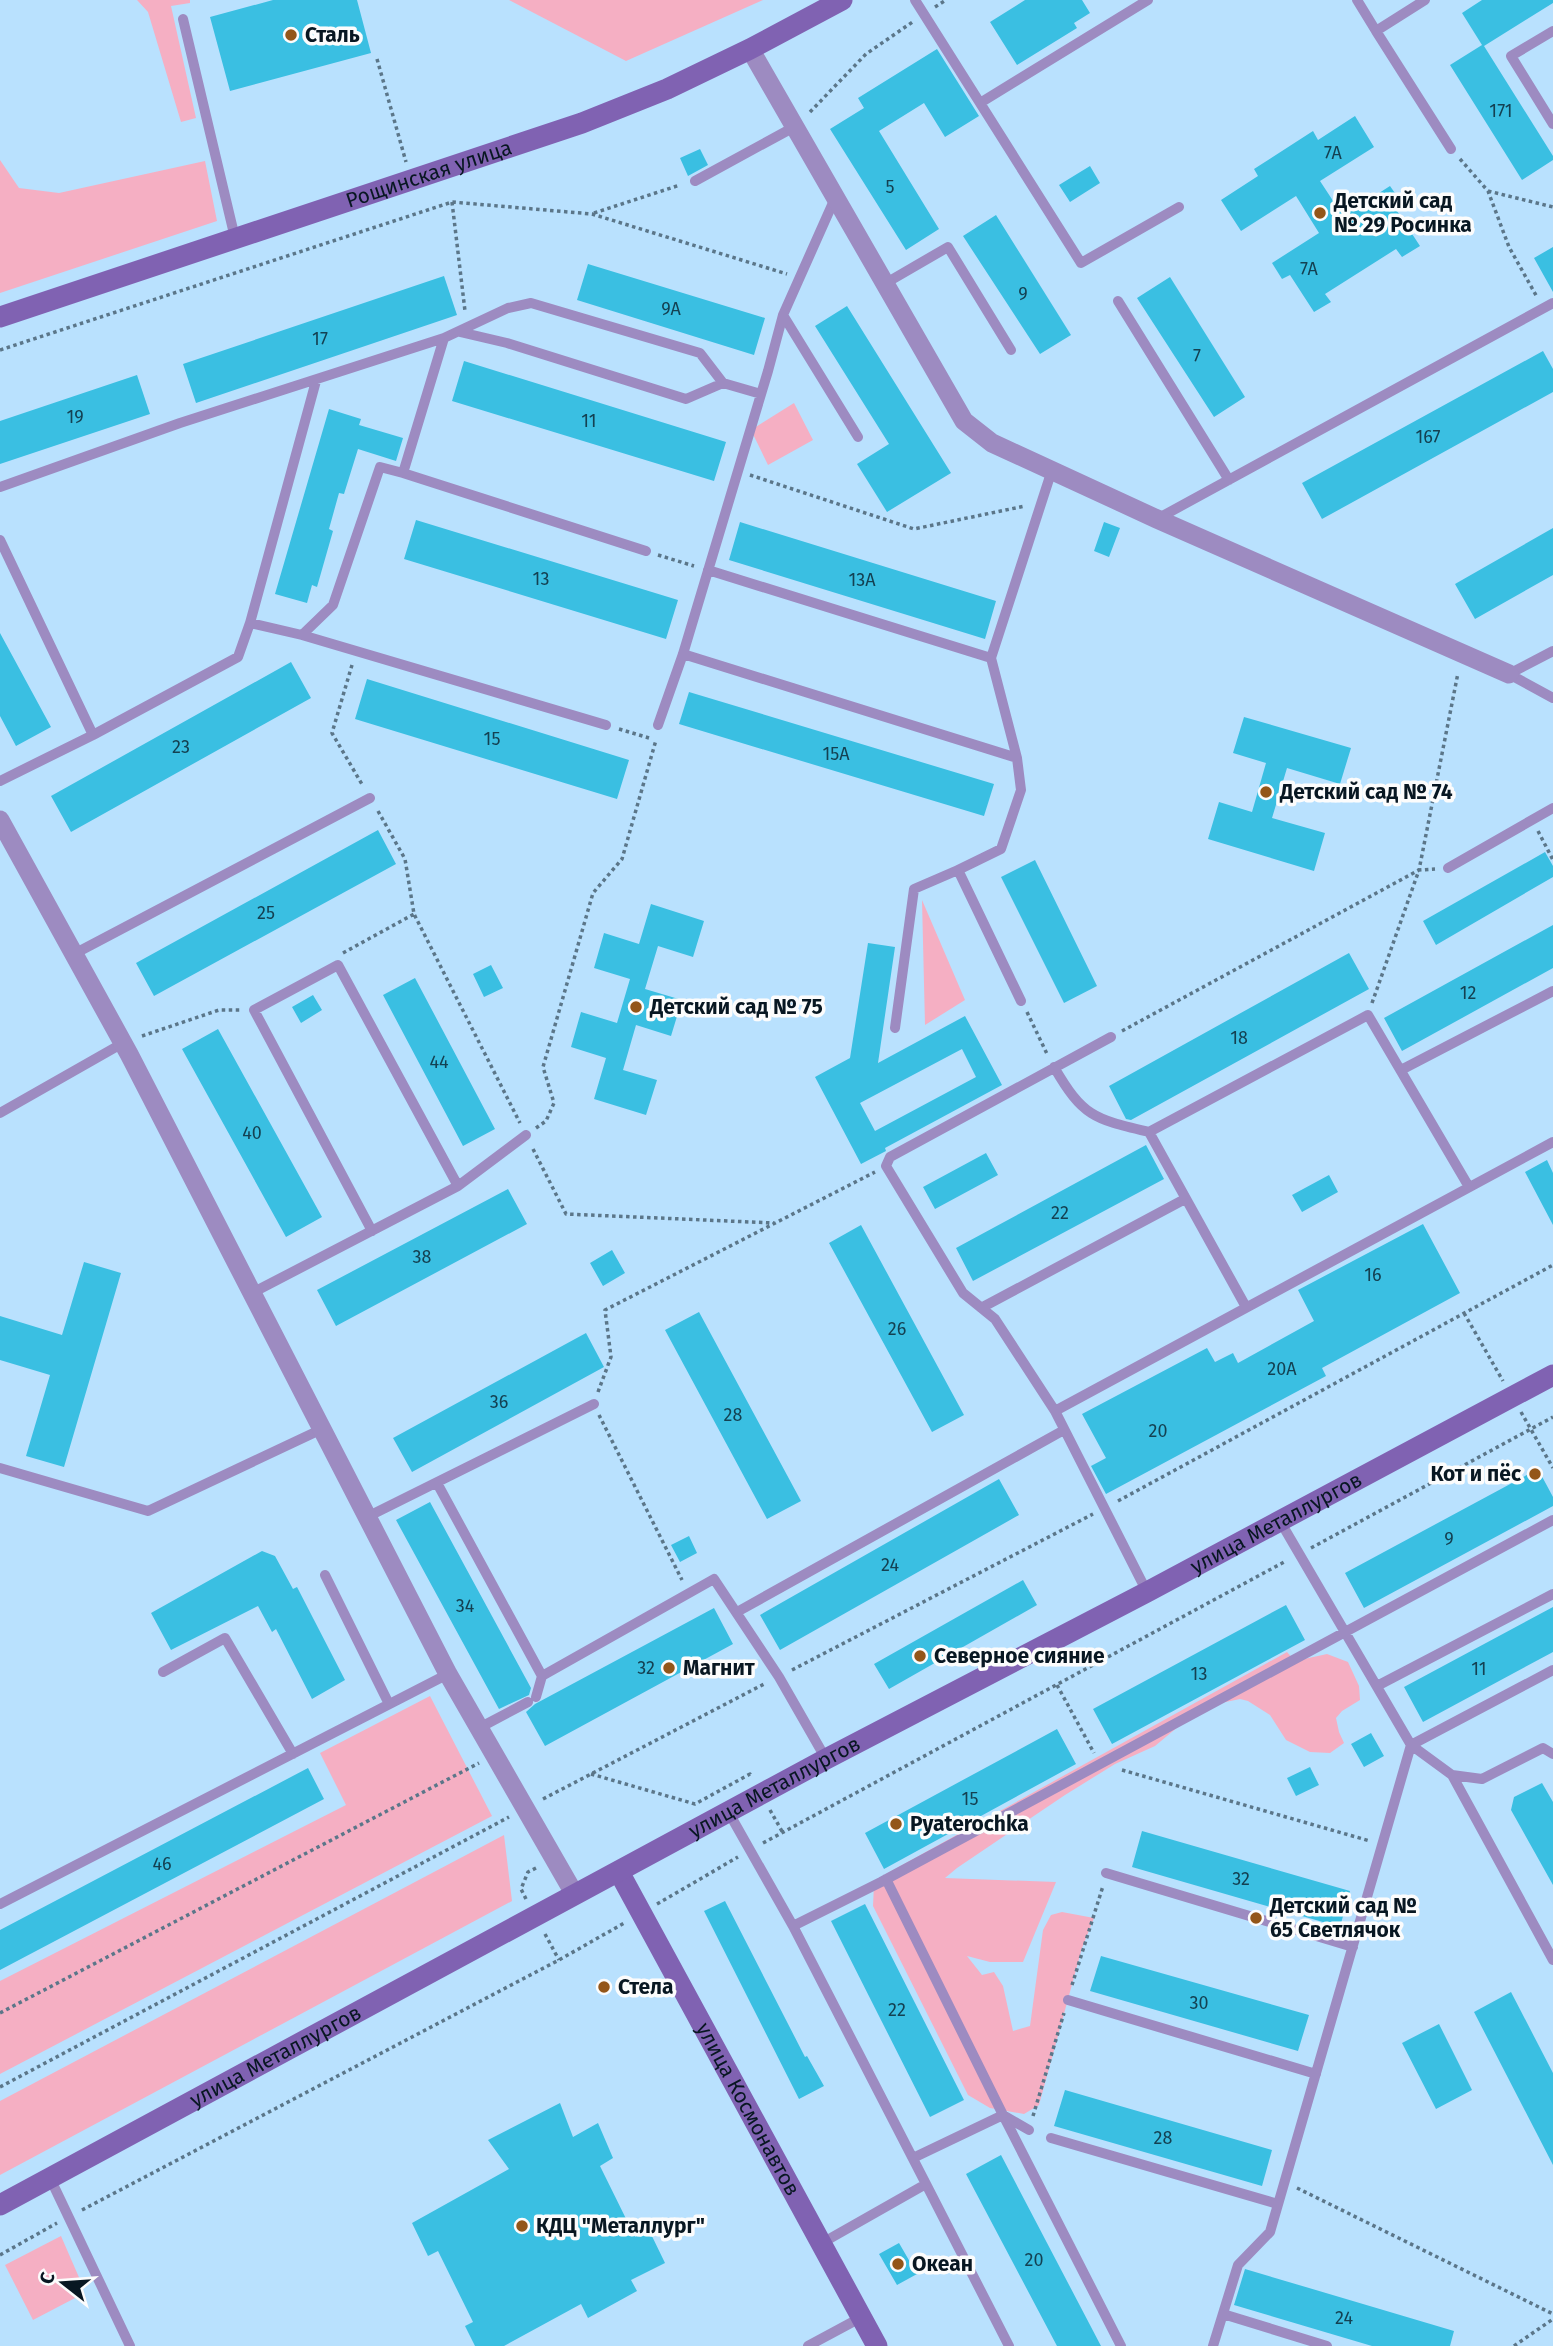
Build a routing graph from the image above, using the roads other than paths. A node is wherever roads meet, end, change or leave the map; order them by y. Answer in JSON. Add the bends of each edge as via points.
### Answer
{"nodes":[{"id":1,"x":842,"y":0,"type":"edge"},
{"id":2,"x":915,"y":0,"type":"edge"},
{"id":3,"x":1148,"y":0,"type":"edge"},
{"id":4,"x":1357,"y":0,"type":"edge"},
{"id":5,"x":1425,"y":0,"type":"edge"},
{"id":6,"x":183,"y":19,"type":"dead end"},
{"id":7,"x":1376,"y":31,"type":"junction"},
{"id":8,"x":1553,"y":31,"type":"edge"},
{"id":9,"x":750,"y":49,"type":"junction"},
{"id":10,"x":980,"y":103,"type":"junction"},
{"id":11,"x":1553,"y":124,"type":"edge"},
{"id":12,"x":796,"y":126,"type":"junction"},
{"id":13,"x":1451,"y":149,"type":"road end"},
{"id":14,"x":695,"y":181,"type":"road end"},
{"id":15,"x":836,"y":196,"type":"junction"},
{"id":16,"x":1179,"y":207,"type":"dead end"},
{"id":17,"x":235,"y":238,"type":"junction"},
{"id":18,"x":886,"y":283,"type":"junction"},
{"id":19,"x":1118,"y":301,"type":"dead end"},
{"id":20,"x":1548,"y":306,"type":"edge"},
{"id":21,"x":783,"y":315,"type":"junction"},
{"id":22,"x":0,"y":317,"type":"edge"},
{"id":23,"x":463,"y":330,"type":"junction"},
{"id":24,"x":444,"y":338,"type":"junction"},
{"id":25,"x":1011,"y":350,"type":"dead end"},
{"id":26,"x":316,"y":381,"type":"junction"},
{"id":27,"x":723,"y":383,"type":"junction"},
{"id":28,"x":761,"y":394,"type":"junction"},
{"id":29,"x":858,"y":437,"type":"dead end"},
{"id":30,"x":1052,"y":470,"type":"junction"},
{"id":31,"x":403,"y":473,"type":"junction"},
{"id":32,"x":1229,"y":480,"type":"junction"},
{"id":33,"x":0,"y":487,"type":"edge"},
{"id":34,"x":1157,"y":519,"type":"junction"},
{"id":35,"x":0,"y":540,"type":"edge"},
{"id":36,"x":646,"y":551,"type":"road end"},
{"id":37,"x":708,"y":570,"type":"junction"},
{"id":38,"x":250,"y":623,"type":"junction"},
{"id":39,"x":302,"y":635,"type":"junction"},
{"id":40,"x":1553,"y":651,"type":"edge"},
{"id":41,"x":683,"y":654,"type":"junction"},
{"id":42,"x":991,"y":658,"type":"junction"},
{"id":43,"x":1509,"y":674,"type":"junction"},
{"id":44,"x":1553,"y":698,"type":"edge"},
{"id":45,"x":606,"y":725,"type":"road end"},
{"id":46,"x":659,"y":725,"type":"road end"},
{"id":47,"x":93,"y":735,"type":"junction"},
{"id":48,"x":1017,"y":758,"type":"junction"},
{"id":49,"x":0,"y":781,"type":"edge"},
{"id":50,"x":370,"y":798,"type":"road end"},
{"id":51,"x":1553,"y":808,"type":"edge"},
{"id":52,"x":0,"y":820,"type":"edge"},
{"id":53,"x":1448,"y":868,"type":"dead end"},
{"id":54,"x":958,"y":870,"type":"junction"},
{"id":55,"x":74,"y":954,"type":"junction"},
{"id":56,"x":1553,"y":991,"type":"edge"},
{"id":57,"x":1021,"y":1001,"type":"road end"},
{"id":58,"x":895,"y":1028,"type":"dead end"},
{"id":59,"x":1111,"y":1037,"type":"road end"},
{"id":60,"x":123,"y":1043,"type":"junction"},
{"id":61,"x":1054,"y":1067,"type":"junction"},
{"id":62,"x":1401,"y":1070,"type":"junction"},
{"id":63,"x":0,"y":1112,"type":"edge"},
{"id":64,"x":1149,"y":1132,"type":"junction"},
{"id":65,"x":526,"y":1135,"type":"road end"},
{"id":66,"x":1553,"y":1142,"type":"edge"},
{"id":67,"x":458,"y":1186,"type":"junction"},
{"id":68,"x":1469,"y":1187,"type":"junction"},
{"id":69,"x":1185,"y":1199,"type":"junction"},
{"id":70,"x":372,"y":1231,"type":"junction"},
{"id":71,"x":252,"y":1293,"type":"junction"},
{"id":72,"x":1246,"y":1307,"type":"junction"},
{"id":73,"x":981,"y":1308,"type":"junction"},
{"id":74,"x":1553,"y":1375,"type":"edge"},
{"id":75,"x":594,"y":1404,"type":"road end"},
{"id":76,"x":1055,"y":1411,"type":"junction"},
{"id":77,"x":322,"y":1429,"type":"junction"},
{"id":78,"x":1064,"y":1430,"type":"junction"},
{"id":79,"x":0,"y":1468,"type":"edge"},
{"id":80,"x":437,"y":1483,"type":"junction"},
{"id":81,"x":367,"y":1517,"type":"junction"},
{"id":82,"x":1553,"y":1520,"type":"edge"},
{"id":83,"x":1280,"y":1521,"type":"junction"},
{"id":84,"x":325,"y":1575,"type":"dead end"},
{"id":85,"x":1147,"y":1592,"type":"junction"},
{"id":86,"x":1553,"y":1594,"type":"edge"},
{"id":87,"x":737,"y":1612,"type":"junction"},
{"id":88,"x":1344,"y":1631,"type":"junction"},
{"id":89,"x":1553,"y":1670,"type":"edge"},
{"id":90,"x":163,"y":1672,"type":"dead end"},
{"id":91,"x":448,"y":1674,"type":"junction"},
{"id":92,"x":542,"y":1676,"type":"junction"},
{"id":93,"x":1377,"y":1686,"type":"junction"},
{"id":94,"x":390,"y":1704,"type":"junction"},
{"id":95,"x":479,"y":1728,"type":"junction"},
{"id":96,"x":1411,"y":1745,"type":"junction"},
{"id":97,"x":293,"y":1754,"type":"junction"},
{"id":98,"x":1553,"y":1754,"type":"edge"},
{"id":99,"x":826,"y":1759,"type":"junction"},
{"id":100,"x":1451,"y":1775,"type":"junction"},
{"id":101,"x":729,"y":1812,"type":"junction"},
{"id":102,"x":619,"y":1872,"type":"junction"},
{"id":103,"x":1106,"y":1874,"type":"dead end"},
{"id":104,"x":886,"y":1879,"type":"junction"},
{"id":105,"x":575,"y":1895,"type":"junction"},
{"id":106,"x":0,"y":1904,"type":"edge"},
{"id":107,"x":793,"y":1926,"type":"junction"},
{"id":108,"x":1353,"y":1948,"type":"junction"},
{"id":109,"x":1553,"y":1959,"type":"edge"},
{"id":110,"x":1068,"y":2000,"type":"dead end"},
{"id":111,"x":1317,"y":2074,"type":"junction"},
{"id":112,"x":1003,"y":2115,"type":"junction"},
{"id":113,"x":1029,"y":2130,"type":"dead end"},
{"id":114,"x":1051,"y":2138,"type":"dead end"},
{"id":115,"x":913,"y":2158,"type":"junction"},
{"id":116,"x":50,"y":2178,"type":"junction"},
{"id":117,"x":926,"y":2184,"type":"junction"},
{"id":118,"x":1278,"y":2204,"type":"junction"},
{"id":119,"x":0,"y":2205,"type":"edge"},
{"id":120,"x":822,"y":2244,"type":"junction"},
{"id":121,"x":1223,"y":2314,"type":"junction"},
{"id":122,"x":860,"y":2318,"type":"junction"},
{"id":123,"x":130,"y":2346,"type":"edge"},
{"id":124,"x":808,"y":2346,"type":"edge"},
{"id":125,"x":877,"y":2346,"type":"edge"},
{"id":126,"x":1009,"y":2346,"type":"edge"},
{"id":127,"x":1121,"y":2346,"type":"edge"},
{"id":128,"x":1213,"y":2346,"type":"edge"},
{"id":129,"x":1327,"y":2346,"type":"edge"}],
"edges":[{"from":1,"to":9,"type":"main road","name":"Рощинская улица"},
{"from":2,"to":10,"type":"lane"},
{"from":3,"to":10,"type":"lane"},
{"from":4,"to":7,"type":"lane"},
{"from":5,"to":7,"type":"lane"},
{"from":6,"to":17,"type":"lane"},
{"from":7,"to":13,"type":"lane"},
{"from":8,"to":11,"type":"lane","via":[[1511,57]]},
{"from":9,"to":12,"type":"street"},
{"from":9,"to":17,"type":"main road","name":"Рощинская улица","via":[[667,89],[582,122]]},
{"from":10,"to":16,"type":"lane","via":[[1081,263]]},
{"from":12,"to":14,"type":"lane"},
{"from":12,"to":15,"type":"street"},
{"from":15,"to":18,"type":"street"},
{"from":15,"to":21,"type":"lane"},
{"from":17,"to":22,"type":"main road","name":"Рощинская улица"},
{"from":18,"to":25,"type":"lane","via":[[948,247]]},
{"from":18,"to":30,"type":"street","via":[[964,421],[992,443]]},
{"from":19,"to":32,"type":"lane"},
{"from":20,"to":32,"type":"lane"},
{"from":21,"to":28,"type":"lane"},
{"from":21,"to":29,"type":"lane"},
{"from":23,"to":24,"type":"lane"},
{"from":23,"to":27,"type":"lane","via":[[686,399]]},
{"from":23,"to":27,"type":"lane","via":[[508,308],[531,303],[700,353]]},
{"from":24,"to":26,"type":"lane"},
{"from":24,"to":31,"type":"lane"},
{"from":26,"to":33,"type":"lane"},
{"from":26,"to":38,"type":"lane"},
{"from":27,"to":28,"type":"lane"},
{"from":28,"to":37,"type":"lane"},
{"from":30,"to":34,"type":"street"},
{"from":30,"to":42,"type":"lane"},
{"from":31,"to":36,"type":"lane"},
{"from":31,"to":39,"type":"lane","via":[[380,467],[333,605]]},
{"from":32,"to":34,"type":"lane"},
{"from":34,"to":43,"type":"street"},
{"from":35,"to":47,"type":"lane"},
{"from":37,"to":41,"type":"lane"},
{"from":37,"to":42,"type":"lane"},
{"from":38,"to":39,"type":"lane"},
{"from":38,"to":47,"type":"lane","via":[[238,657]]},
{"from":39,"to":45,"type":"lane"},
{"from":40,"to":43,"type":"lane"},
{"from":41,"to":46,"type":"lane"},
{"from":41,"to":48,"type":"lane"},
{"from":42,"to":48,"type":"lane"},
{"from":43,"to":44,"type":"lane"},
{"from":47,"to":49,"type":"lane"},
{"from":48,"to":54,"type":"lane","via":[[1021,790],[1001,849]]},
{"from":50,"to":55,"type":"lane"},
{"from":51,"to":53,"type":"lane"},
{"from":52,"to":55,"type":"street"},
{"from":54,"to":57,"type":"lane"},
{"from":54,"to":58,"type":"lane","via":[[914,889]]},
{"from":55,"to":60,"type":"street"},
{"from":56,"to":62,"type":"lane"},
{"from":59,"to":61,"type":"lane"},
{"from":60,"to":63,"type":"lane"},
{"from":60,"to":71,"type":"street"},
{"from":61,"to":64,"type":"lane","via":[[1084,1110]]},
{"from":61,"to":73,"type":"lane","via":[[890,1157],[886,1166],[963,1293]]},
{"from":62,"to":64,"type":"lane","via":[[1368,1015]]},
{"from":62,"to":68,"type":"lane"},
{"from":64,"to":69,"type":"lane"},
{"from":65,"to":67,"type":"lane"},
{"from":66,"to":68,"type":"lane"},
{"from":67,"to":70,"type":"lane"},
{"from":67,"to":70,"type":"lane","via":[[338,965],[254,1010]]},
{"from":68,"to":72,"type":"lane"},
{"from":69,"to":72,"type":"lane"},
{"from":69,"to":73,"type":"lane"},
{"from":70,"to":71,"type":"lane"},
{"from":71,"to":77,"type":"street"},
{"from":72,"to":76,"type":"lane"},
{"from":73,"to":76,"type":"lane","via":[[995,1319]]},
{"from":74,"to":83,"type":"main road","name":"улица Металлургов"},
{"from":75,"to":80,"type":"lane"},
{"from":76,"to":78,"type":"lane"},
{"from":77,"to":79,"type":"lane","via":[[148,1511]]},
{"from":77,"to":81,"type":"street"},
{"from":78,"to":85,"type":"lane"},
{"from":78,"to":87,"type":"lane"},
{"from":80,"to":81,"type":"lane"},
{"from":80,"to":92,"type":"lane"},
{"from":81,"to":91,"type":"street"},
{"from":82,"to":88,"type":"lane"},
{"from":83,"to":85,"type":"main road","name":"улица Металлургов"},
{"from":83,"to":88,"type":"lane"},
{"from":84,"to":94,"type":"lane"},
{"from":85,"to":99,"type":"main road","name":"улица Металлургов"},
{"from":86,"to":93,"type":"lane"},
{"from":87,"to":92,"type":"lane","via":[[714,1579]]},
{"from":87,"to":99,"type":"lane"},
{"from":88,"to":93,"type":"lane"},
{"from":88,"to":104,"type":"lane"},
{"from":89,"to":96,"type":"lane"},
{"from":90,"to":97,"type":"lane","via":[[225,1638]]},
{"from":91,"to":94,"type":"lane"},
{"from":91,"to":95,"type":"street"},
{"from":92,"to":95,"type":"lane","via":[[532,1700]]},
{"from":93,"to":96,"type":"lane"},
{"from":94,"to":97,"type":"lane"},
{"from":95,"to":105,"type":"street"},
{"from":96,"to":100,"type":"lane"},
{"from":96,"to":108,"type":"lane"},
{"from":97,"to":106,"type":"lane"},
{"from":98,"to":100,"type":"lane","via":[[1543,1748],[1482,1779]]},
{"from":99,"to":101,"type":"main road","name":"улица Металлургов"},
{"from":100,"to":109,"type":"lane"},
{"from":101,"to":102,"type":"main road","name":"улица Металлургов"},
{"from":101,"to":107,"type":"lane"},
{"from":102,"to":105,"type":"main road","name":"улица Металлургов"},
{"from":102,"to":120,"type":"main road","name":"улица Космонавтов"},
{"from":103,"to":108,"type":"lane"},
{"from":104,"to":107,"type":"lane"},
{"from":104,"to":112,"type":"lane"},
{"from":105,"to":116,"type":"main road","name":"улица Металлургов"},
{"from":107,"to":115,"type":"lane"},
{"from":108,"to":111,"type":"lane"},
{"from":110,"to":111,"type":"lane"},
{"from":111,"to":118,"type":"lane"},
{"from":112,"to":113,"type":"lane"},
{"from":112,"to":115,"type":"lane"},
{"from":112,"to":127,"type":"lane"},
{"from":114,"to":118,"type":"lane"},
{"from":115,"to":117,"type":"lane"},
{"from":116,"to":119,"type":"main road","name":"улица Металлургов"},
{"from":116,"to":123,"type":"lane"},
{"from":117,"to":120,"type":"lane"},
{"from":117,"to":126,"type":"lane"},
{"from":118,"to":121,"type":"lane","via":[[1270,2232],[1238,2265]]},
{"from":120,"to":122,"type":"main road","name":"улица Космонавтов"},
{"from":121,"to":128,"type":"lane"},
{"from":121,"to":129,"type":"lane"},
{"from":122,"to":124,"type":"lane"},
{"from":122,"to":125,"type":"main road","name":"улица Космонавтов"}]}
